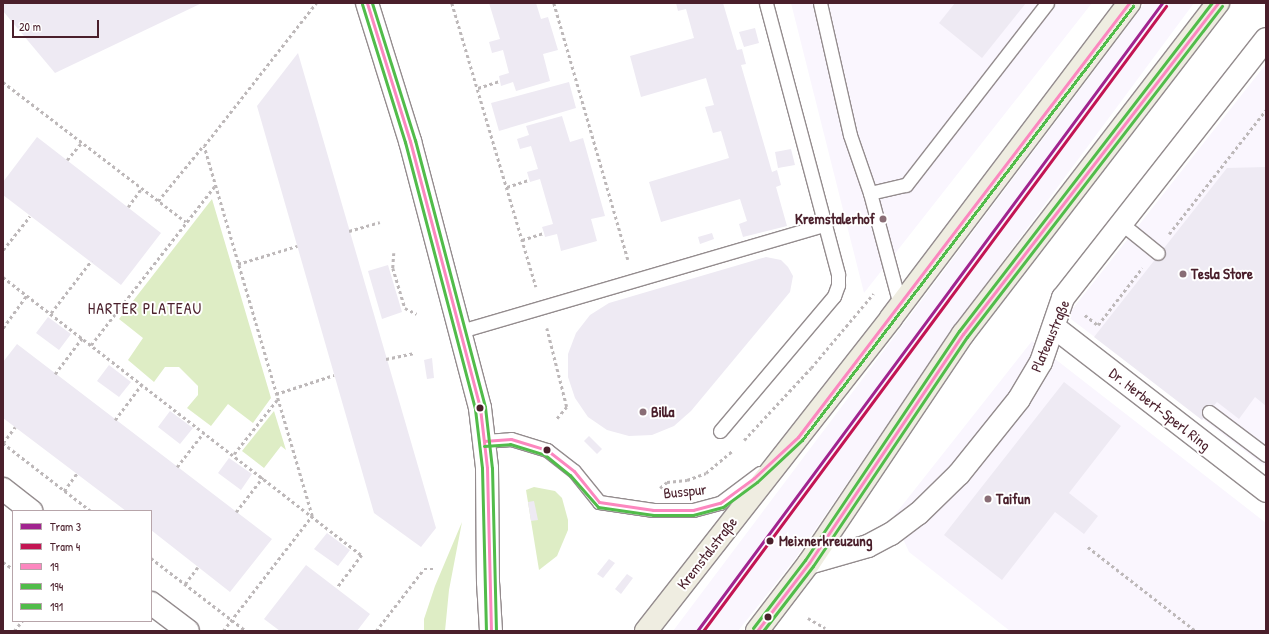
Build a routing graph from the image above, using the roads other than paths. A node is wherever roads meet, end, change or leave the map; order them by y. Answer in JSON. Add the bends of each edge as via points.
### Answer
{"nodes":[{"id":1,"x":368,"y":3,"type":"edge"},
{"id":2,"x":766,"y":3,"type":"edge"},
{"id":3,"x":820,"y":3,"type":"edge"},
{"id":4,"x":1047,"y":3,"type":"edge"},
{"id":5,"x":1129,"y":3,"type":"edge"},
{"id":6,"x":1218,"y":3,"type":"edge"},
{"id":7,"x":1266,"y":39,"type":"edge"},
{"id":8,"x":870,"y":193,"type":"junction"},
{"id":9,"x":826,"y":224,"type":"junction"},
{"id":10,"x":1122,"y":224,"type":"junction"},
{"id":11,"x":1158,"y":252,"type":"dead end"},
{"id":12,"x":900,"y":305,"type":"junction"},
{"id":13,"x":1054,"y":327,"type":"junction"},
{"id":14,"x":461,"y":331,"type":"junction"},
{"id":15,"x":1209,"y":412,"type":"dead end"},
{"id":16,"x":720,"y":431,"type":"dead end"},
{"id":17,"x":798,"y":437,"type":"junction"},
{"id":18,"x":484,"y":440,"type":"junction"},
{"id":19,"x":1266,"y":455,"type":"edge"},
{"id":20,"x":3,"y":489,"type":"edge"},
{"id":21,"x":1266,"y":491,"type":"edge"},
{"id":22,"x":31,"y":510,"type":"edge"},
{"id":23,"x":809,"y":563,"type":"junction"},
{"id":24,"x":152,"y":604,"type":"edge"},
{"id":25,"x":188,"y":631,"type":"edge"},
{"id":26,"x":491,"y":631,"type":"edge"},
{"id":27,"x":646,"y":631,"type":"edge"},
{"id":28,"x":757,"y":631,"type":"edge"}],
"edges":[{"from":1,"to":14,"type":"street","via":[[410,141]]},
{"from":2,"to":9,"type":"lane"},
{"from":3,"to":8,"type":"lane","via":[[850,135]]},
{"from":4,"to":8,"type":"lane","via":[[906,184]]},
{"from":5,"to":12,"type":"main road","name":"Kremstalstraße"},
{"from":6,"to":23,"type":"main road","via":[[963,334]]},
{"from":7,"to":10,"type":"street","name":"Plateaustraße"},
{"from":8,"to":12,"type":"lane"},
{"from":9,"to":14,"type":"lane"},
{"from":9,"to":16,"type":"lane","via":[[838,274],[834,296]]},
{"from":10,"to":11,"type":"lane"},
{"from":10,"to":13,"type":"street","name":"Plateaustraße","via":[[1064,298]]},
{"from":12,"to":17,"type":"main road","name":"Kremstalstraße"},
{"from":13,"to":21,"type":"street","name":"Dr. Herbert-Sperl Ring"},
{"from":13,"to":23,"type":"street","name":"Plateaustraße","via":[[1041,362],[1019,399],[959,474],[923,509],[891,534],[868,546]]},
{"from":14,"to":18,"type":"street","via":[[480,408]]},
{"from":15,"to":19,"type":"lane"},
{"from":17,"to":18,"type":"lane","name":"Busspur","via":[[754,478],[720,503],[693,510],[653,510],[599,502],[574,471],[547,450],[511,439]]},
{"from":17,"to":27,"type":"main road","name":"Kremstalstraße"},
{"from":18,"to":26,"type":"street"},
{"from":20,"to":22,"type":"street"},
{"from":23,"to":28,"type":"main road"},
{"from":24,"to":25,"type":"street"}]}
